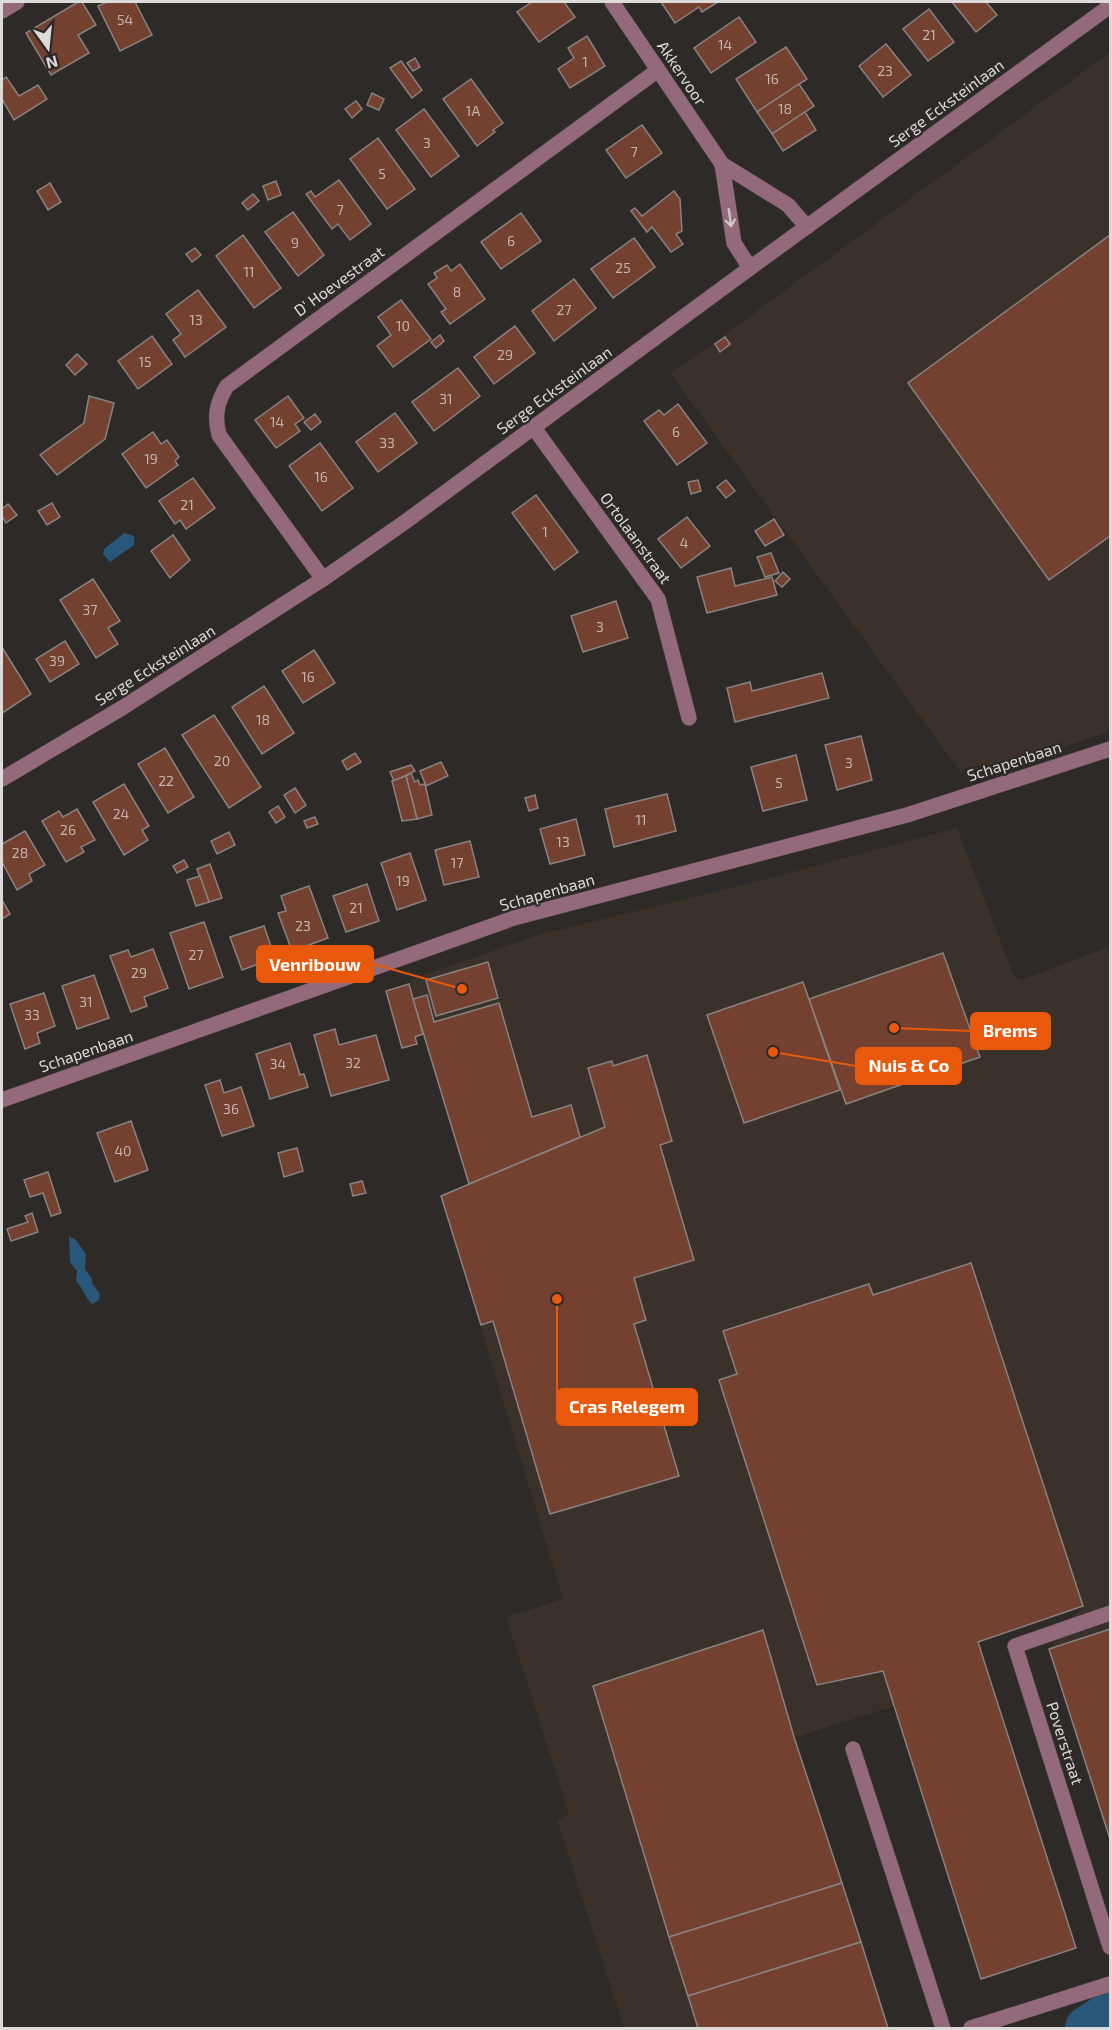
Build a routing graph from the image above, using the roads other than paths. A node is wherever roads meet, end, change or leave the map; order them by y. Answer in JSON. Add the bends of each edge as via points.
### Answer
{"nodes":[{"id":1,"x":17,"y":2,"type":"edge"},
{"id":2,"x":612,"y":2,"type":"edge"},
{"id":3,"x":1110,"y":6,"type":"edge"},
{"id":4,"x":2,"y":11,"type":"edge"},
{"id":5,"x":658,"y":70,"type":"junction"},
{"id":6,"x":722,"y":164,"type":"junction"},
{"id":7,"x":807,"y":227,"type":"junction"},
{"id":8,"x":750,"y":267,"type":"junction"},
{"id":9,"x":534,"y":428,"type":"junction"},
{"id":10,"x":323,"y":579,"type":"junction"},
{"id":11,"x":689,"y":718,"type":"dead end"},
{"id":12,"x":1110,"y":749,"type":"edge"},
{"id":13,"x":2,"y":779,"type":"edge"},
{"id":14,"x":2,"y":1100,"type":"edge"},
{"id":15,"x":1110,"y":1612,"type":"edge"},
{"id":16,"x":853,"y":1749,"type":"dead end"},
{"id":17,"x":1110,"y":1947,"type":"edge"},
{"id":18,"x":1110,"y":1984,"type":"edge"},
{"id":19,"x":943,"y":2028,"type":"edge"},
{"id":20,"x":971,"y":2028,"type":"edge"}],
"edges":[{"from":1,"to":4,"type":"street"},
{"from":2,"to":5,"type":"street","name":"Akkervoor"},
{"from":3,"to":7,"type":"street","name":"Serge Ecksteinlaan"},
{"from":5,"to":6,"type":"street","name":"Akkervoor"},
{"from":5,"to":10,"type":"street","name":"D' Hoevestraat","via":[[227,386],[216,414],[219,435]]},
{"from":6,"to":7,"type":"street","name":"Akkervoor","via":[[788,205]]},
{"from":6,"to":8,"type":"street","name":"Akkervoor","one_way":true,"via":[[734,243]]},
{"from":7,"to":8,"type":"street","name":"Serge Ecksteinlaan"},
{"from":8,"to":9,"type":"street","name":"Serge Ecksteinlaan"},
{"from":9,"to":10,"type":"street","name":"Serge Ecksteinlaan"},
{"from":9,"to":11,"type":"street","name":"Ortolaanstraat","via":[[658,599]]},
{"from":10,"to":13,"type":"street","name":"Serge Ecksteinlaan","via":[[122,708]]},
{"from":12,"to":14,"type":"street","name":"Schapenbaan","via":[[907,815],[514,918]]},
{"from":15,"to":17,"type":"street","name":"Poverstraat","via":[[1015,1646]]},
{"from":16,"to":19,"type":"street"},
{"from":18,"to":20,"type":"street"}]}
